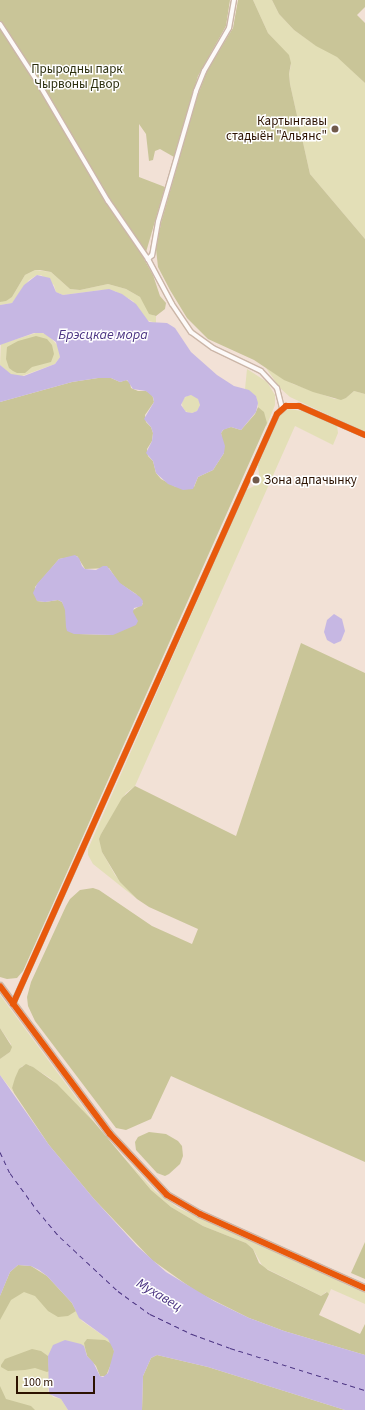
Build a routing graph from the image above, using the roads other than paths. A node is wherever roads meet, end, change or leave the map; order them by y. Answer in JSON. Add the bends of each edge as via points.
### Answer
{"nodes":[{"id":1,"x":234,"y":0,"type":"edge"},
{"id":2,"x":0,"y":24,"type":"edge"},
{"id":3,"x":148,"y":259,"type":"junction"},
{"id":4,"x":282,"y":408,"type":"junction"},
{"id":5,"x":365,"y":435,"type":"edge"},
{"id":6,"x":0,"y":986,"type":"edge"},
{"id":7,"x":13,"y":1004,"type":"junction"},
{"id":8,"x":365,"y":1288,"type":"edge"}],
"edges":[{"from":1,"to":3,"type":"street","via":[[230,28],[196,90],[164,199],[152,255]]},
{"from":2,"to":3,"type":"street","via":[[39,84],[108,201]]},
{"from":3,"to":4,"type":"street","via":[[175,309],[192,332],[205,344],[261,371],[276,388]]},
{"from":4,"to":5,"type":"street","via":[[299,406]]},
{"from":4,"to":7,"type":"street","via":[[267,434]]},
{"from":6,"to":7,"type":"street"},
{"from":7,"to":8,"type":"street","via":[[110,1134],[167,1195],[200,1214]]}]}
